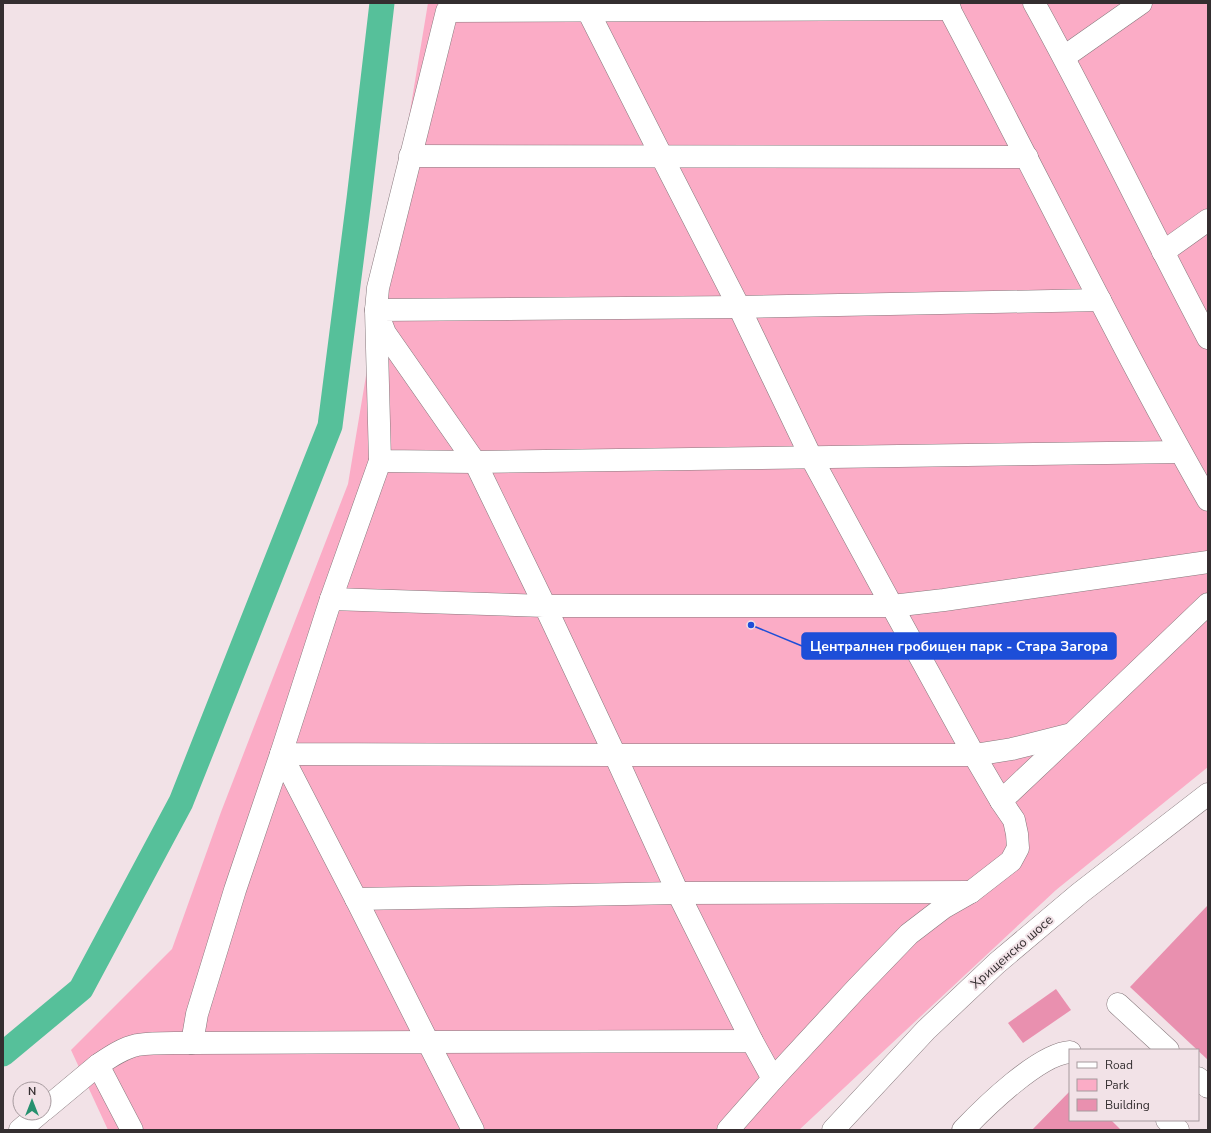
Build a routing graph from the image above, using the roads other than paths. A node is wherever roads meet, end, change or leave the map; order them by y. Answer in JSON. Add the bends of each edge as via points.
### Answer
{"nodes":[{"id":1,"x":1034,"y":3,"type":"edge"},
{"id":2,"x":1141,"y":3,"type":"edge"},
{"id":3,"x":948,"y":6,"type":"edge"},
{"id":4,"x":586,"y":7,"type":"edge"},
{"id":5,"x":1064,"y":57,"type":"junction"},
{"id":6,"x":410,"y":156,"type":"junction"},
{"id":7,"x":662,"y":157,"type":"junction"},
{"id":8,"x":1027,"y":157,"type":"junction"},
{"id":9,"x":1208,"y":220,"type":"edge"},
{"id":10,"x":1163,"y":252,"type":"junction"},
{"id":11,"x":1100,"y":300,"type":"junction"},
{"id":12,"x":739,"y":307,"type":"junction"},
{"id":13,"x":376,"y":310,"type":"junction"},
{"id":14,"x":1208,"y":338,"type":"edge"},
{"id":15,"x":1180,"y":452,"type":"junction"},
{"id":16,"x":811,"y":457,"type":"junction"},
{"id":17,"x":380,"y":461,"type":"junction"},
{"id":18,"x":475,"y":462,"type":"junction"},
{"id":19,"x":1208,"y":500,"type":"edge"},
{"id":20,"x":1208,"y":562,"type":"edge"},
{"id":21,"x":331,"y":599,"type":"junction"},
{"id":22,"x":1208,"y":604,"type":"edge"},
{"id":23,"x":545,"y":606,"type":"junction"},
{"id":24,"x":892,"y":606,"type":"junction"},
{"id":25,"x":1072,"y":734,"type":"junction"},
{"id":26,"x":280,"y":754,"type":"junction"},
{"id":27,"x":616,"y":755,"type":"junction"},
{"id":28,"x":974,"y":755,"type":"junction"},
{"id":29,"x":1208,"y":794,"type":"edge"},
{"id":30,"x":1001,"y":801,"type":"junction"},
{"id":31,"x":971,"y":892,"type":"junction"},
{"id":32,"x":678,"y":893,"type":"junction"},
{"id":33,"x":356,"y":899,"type":"junction"},
{"id":34,"x":1118,"y":1004,"type":"dead end"},
{"id":35,"x":752,"y":1040,"type":"junction"},
{"id":36,"x":428,"y":1042,"type":"junction"},
{"id":37,"x":192,"y":1043,"type":"junction"},
{"id":38,"x":1167,"y":1049,"type":"edge"},
{"id":39,"x":1069,"y":1052,"type":"edge"},
{"id":40,"x":98,"y":1065,"type":"junction"},
{"id":41,"x":773,"y":1079,"type":"junction"},
{"id":42,"x":1199,"y":1079,"type":"edge"},
{"id":43,"x":1208,"y":1087,"type":"edge"},
{"id":44,"x":52,"y":1103,"type":"edge"},
{"id":45,"x":31,"y":1121,"type":"edge"},
{"id":46,"x":1168,"y":1121,"type":"edge"},
{"id":47,"x":20,"y":1130,"type":"edge"},
{"id":48,"x":132,"y":1130,"type":"edge"},
{"id":49,"x":473,"y":1130,"type":"edge"},
{"id":50,"x":728,"y":1130,"type":"edge"},
{"id":51,"x":833,"y":1130,"type":"edge"},
{"id":52,"x":963,"y":1130,"type":"edge"},
{"id":53,"x":1178,"y":1130,"type":"edge"}],
"edges":[{"from":1,"to":5,"type":"street"},
{"from":2,"to":5,"type":"street"},
{"from":3,"to":4,"type":"street"},
{"from":3,"to":8,"type":"street"},
{"from":4,"to":6,"type":"street","via":[[447,10]]},
{"from":4,"to":7,"type":"street"},
{"from":5,"to":10,"type":"street"},
{"from":6,"to":7,"type":"street"},
{"from":6,"to":13,"type":"street","via":[[378,288]]},
{"from":7,"to":8,"type":"street"},
{"from":7,"to":12,"type":"street"},
{"from":8,"to":11,"type":"street"},
{"from":9,"to":10,"type":"street"},
{"from":10,"to":14,"type":"street"},
{"from":11,"to":12,"type":"street"},
{"from":11,"to":15,"type":"street"},
{"from":12,"to":13,"type":"street"},
{"from":12,"to":16,"type":"street"},
{"from":13,"to":17,"type":"street"},
{"from":13,"to":18,"type":"street","via":[[384,333]]},
{"from":15,"to":16,"type":"street"},
{"from":15,"to":19,"type":"street"},
{"from":16,"to":18,"type":"street"},
{"from":16,"to":24,"type":"street"},
{"from":17,"to":18,"type":"street"},
{"from":17,"to":21,"type":"street"},
{"from":18,"to":23,"type":"street"},
{"from":20,"to":24,"type":"street"},
{"from":21,"to":23,"type":"street"},
{"from":21,"to":26,"type":"street"},
{"from":22,"to":25,"type":"street"},
{"from":23,"to":24,"type":"street"},
{"from":23,"to":27,"type":"street"},
{"from":24,"to":28,"type":"street"},
{"from":25,"to":28,"type":"street","via":[[1012,749]]},
{"from":25,"to":30,"type":"street"},
{"from":26,"to":27,"type":"street"},
{"from":26,"to":33,"type":"street"},
{"from":26,"to":37,"type":"street","via":[[196,1014]]},
{"from":27,"to":28,"type":"street"},
{"from":27,"to":32,"type":"street"},
{"from":28,"to":30,"type":"street"},
{"from":29,"to":51,"type":"street","name":"Хрищенско шосе","via":[[1080,893],[997,963],[926,1030]]},
{"from":30,"to":31,"type":"street","via":[[1014,820],[1018,848],[1011,861]]},
{"from":31,"to":32,"type":"street"},
{"from":31,"to":41,"type":"street","via":[[943,908],[909,934]]},
{"from":32,"to":33,"type":"street"},
{"from":32,"to":35,"type":"street"},
{"from":33,"to":36,"type":"street"},
{"from":34,"to":38,"type":"street"},
{"from":35,"to":36,"type":"street"},
{"from":35,"to":41,"type":"street"},
{"from":36,"to":37,"type":"street"},
{"from":36,"to":49,"type":"street"},
{"from":37,"to":40,"type":"street","via":[[136,1045]]},
{"from":39,"to":52,"type":"street","via":[[1062,1052],[1045,1060],[1022,1076]]},
{"from":40,"to":44,"type":"street"},
{"from":40,"to":48,"type":"street"},
{"from":41,"to":50,"type":"street"},
{"from":42,"to":43,"type":"street"},
{"from":45,"to":47,"type":"street"},
{"from":46,"to":53,"type":"street"}]}
